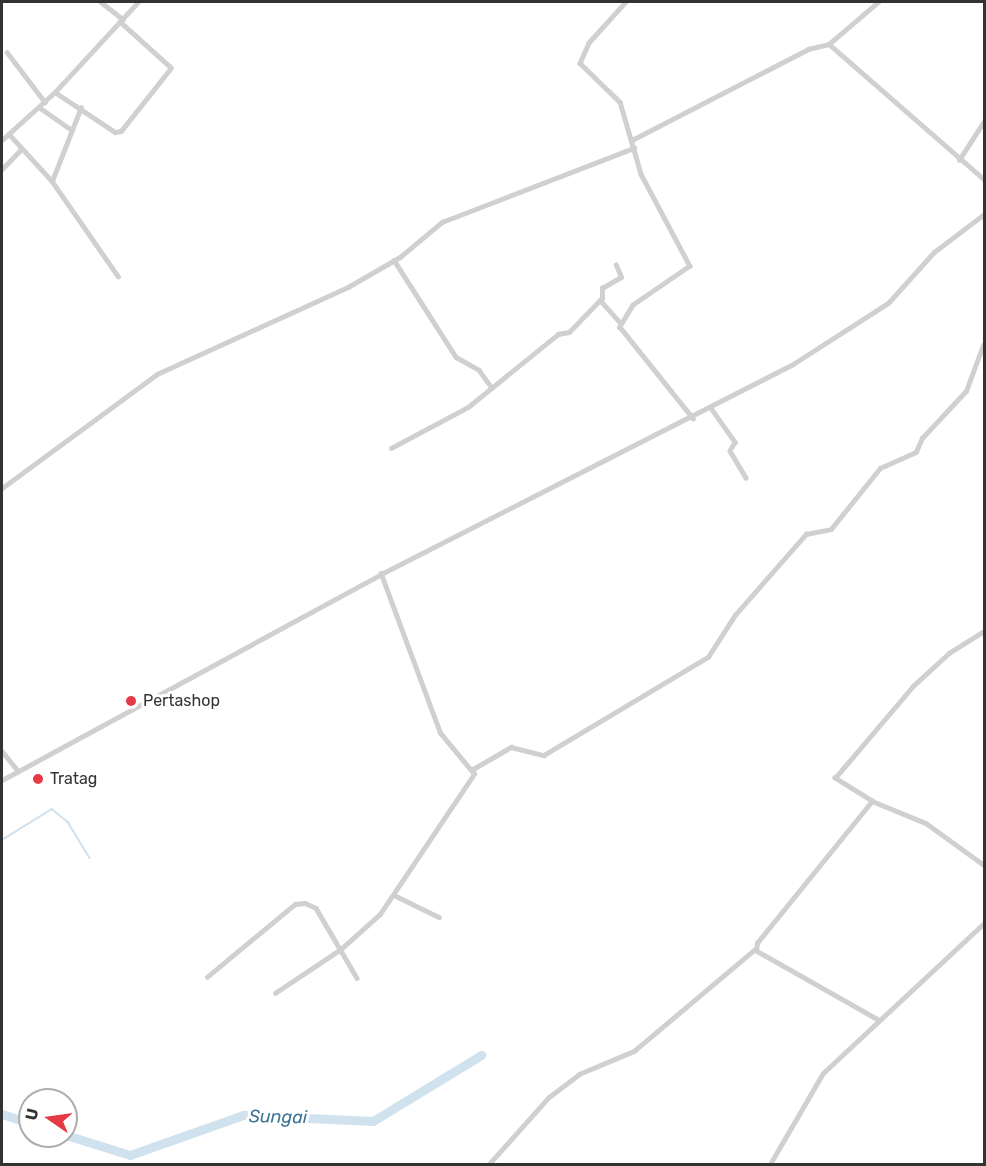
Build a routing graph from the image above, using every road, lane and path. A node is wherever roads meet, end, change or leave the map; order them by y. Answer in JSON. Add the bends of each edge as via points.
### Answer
{"nodes":[{"id":1,"x":101,"y":2,"type":"edge"},
{"id":2,"x":138,"y":2,"type":"edge"},
{"id":3,"x":626,"y":2,"type":"edge"},
{"id":4,"x":878,"y":2,"type":"edge"},
{"id":5,"x":121,"y":21,"type":"junction"},
{"id":6,"x":829,"y":44,"type":"junction"},
{"id":7,"x":7,"y":52,"type":"dead end"},
{"id":8,"x":55,"y":92,"type":"junction"},
{"id":9,"x":45,"y":102,"type":"junction"},
{"id":10,"x":39,"y":107,"type":"junction"},
{"id":11,"x":81,"y":107,"type":"junction"},
{"id":12,"x":984,"y":121,"type":"edge"},
{"id":13,"x":69,"y":128,"type":"junction"},
{"id":14,"x":9,"y":134,"type":"junction"},
{"id":15,"x":2,"y":140,"type":"edge"},
{"id":16,"x":632,"y":140,"type":"junction"},
{"id":17,"x":634,"y":148,"type":"junction"},
{"id":18,"x":21,"y":149,"type":"junction"},
{"id":19,"x":959,"y":160,"type":"junction"},
{"id":20,"x":2,"y":169,"type":"edge"},
{"id":21,"x":984,"y":179,"type":"edge"},
{"id":22,"x":52,"y":182,"type":"junction"},
{"id":23,"x":984,"y":214,"type":"edge"},
{"id":24,"x":394,"y":261,"type":"junction"},
{"id":25,"x":616,"y":266,"type":"dead end"},
{"id":26,"x":118,"y":276,"type":"dead end"},
{"id":27,"x":602,"y":299,"type":"junction"},
{"id":28,"x":620,"y":322,"type":"junction"},
{"id":29,"x":984,"y":345,"type":"edge"},
{"id":30,"x":492,"y":388,"type":"junction"},
{"id":31,"x":711,"y":408,"type":"junction"},
{"id":32,"x":693,"y":418,"type":"junction"},
{"id":33,"x":391,"y":448,"type":"dead end"},
{"id":34,"x":746,"y":478,"type":"dead end"},
{"id":35,"x":2,"y":488,"type":"edge"},
{"id":36,"x":381,"y":574,"type":"junction"},
{"id":37,"x":984,"y":632,"type":"edge"},
{"id":38,"x":2,"y":751,"type":"edge"},
{"id":39,"x":474,"y":769,"type":"junction"},
{"id":40,"x":18,"y":771,"type":"junction"},
{"id":41,"x":2,"y":780,"type":"edge"},
{"id":42,"x":872,"y":801,"type":"junction"},
{"id":43,"x":984,"y":866,"type":"edge"},
{"id":44,"x":394,"y":895,"type":"junction"},
{"id":45,"x":439,"y":917,"type":"dead end"},
{"id":46,"x":984,"y":922,"type":"edge"},
{"id":47,"x":341,"y":949,"type":"junction"},
{"id":48,"x":755,"y":949,"type":"junction"},
{"id":49,"x":207,"y":977,"type":"dead end"},
{"id":50,"x":357,"y":978,"type":"dead end"},
{"id":51,"x":275,"y":993,"type":"dead end"},
{"id":52,"x":878,"y":1020,"type":"junction"},
{"id":53,"x":489,"y":1164,"type":"edge"},
{"id":54,"x":770,"y":1164,"type":"edge"}],
"edges":[{"from":1,"to":5,"type":"street"},
{"from":2,"to":5,"type":"street"},
{"from":3,"to":16,"type":"street","via":[[580,61],[616,96]]},
{"from":4,"to":6,"type":"street"},
{"from":5,"to":8,"type":"street"},
{"from":5,"to":11,"type":"street","via":[[169,64],[170,73],[118,133]]},
{"from":6,"to":16,"type":"street","via":[[803,51]]},
{"from":6,"to":19,"type":"street"},
{"from":7,"to":9,"type":"street"},
{"from":8,"to":9,"type":"street"},
{"from":8,"to":11,"type":"street"},
{"from":9,"to":10,"type":"street"},
{"from":10,"to":13,"type":"street"},
{"from":10,"to":14,"type":"street"},
{"from":11,"to":13,"type":"street"},
{"from":12,"to":19,"type":"street"},
{"from":13,"to":22,"type":"street"},
{"from":14,"to":15,"type":"street"},
{"from":14,"to":18,"type":"street"},
{"from":16,"to":17,"type":"street"},
{"from":17,"to":24,"type":"street","via":[[442,222]]},
{"from":17,"to":28,"type":"street","via":[[641,174],[690,266],[633,305]]},
{"from":18,"to":20,"type":"street"},
{"from":18,"to":22,"type":"street"},
{"from":19,"to":21,"type":"street"},
{"from":22,"to":26,"type":"street"},
{"from":23,"to":31,"type":"street","via":[[934,252],[883,306]]},
{"from":24,"to":30,"type":"street","via":[[456,357],[478,370]]},
{"from":24,"to":35,"type":"street","via":[[157,374]]},
{"from":25,"to":27,"type":"street","via":[[621,277],[602,288]]},
{"from":27,"to":28,"type":"street"},
{"from":27,"to":30,"type":"street","via":[[569,332],[558,334]]},
{"from":28,"to":32,"type":"street"},
{"from":29,"to":39,"type":"street","via":[[966,391],[922,438],[916,452],[880,468],[831,529],[810,530],[735,615],[708,657],[544,755],[511,747]]},
{"from":30,"to":33,"type":"street"},
{"from":31,"to":32,"type":"street"},
{"from":31,"to":34,"type":"street","via":[[735,442],[730,451]]},
{"from":32,"to":36,"type":"street"},
{"from":36,"to":39,"type":"street","via":[[440,733]]},
{"from":36,"to":40,"type":"street"},
{"from":37,"to":42,"type":"street","via":[[949,653],[913,686],[835,778]]},
{"from":38,"to":40,"type":"street"},
{"from":39,"to":44,"type":"street"},
{"from":40,"to":41,"type":"street"},
{"from":42,"to":43,"type":"street","via":[[926,823]]},
{"from":42,"to":48,"type":"street"},
{"from":44,"to":45,"type":"street"},
{"from":44,"to":47,"type":"street"},
{"from":46,"to":52,"type":"street"},
{"from":47,"to":49,"type":"street","via":[[316,908],[295,904]]},
{"from":47,"to":50,"type":"street"},
{"from":47,"to":51,"type":"street"},
{"from":48,"to":52,"type":"street"},
{"from":48,"to":53,"type":"street","via":[[640,1047],[579,1074],[549,1097]]},
{"from":52,"to":54,"type":"street","via":[[813,1084]]}]}
